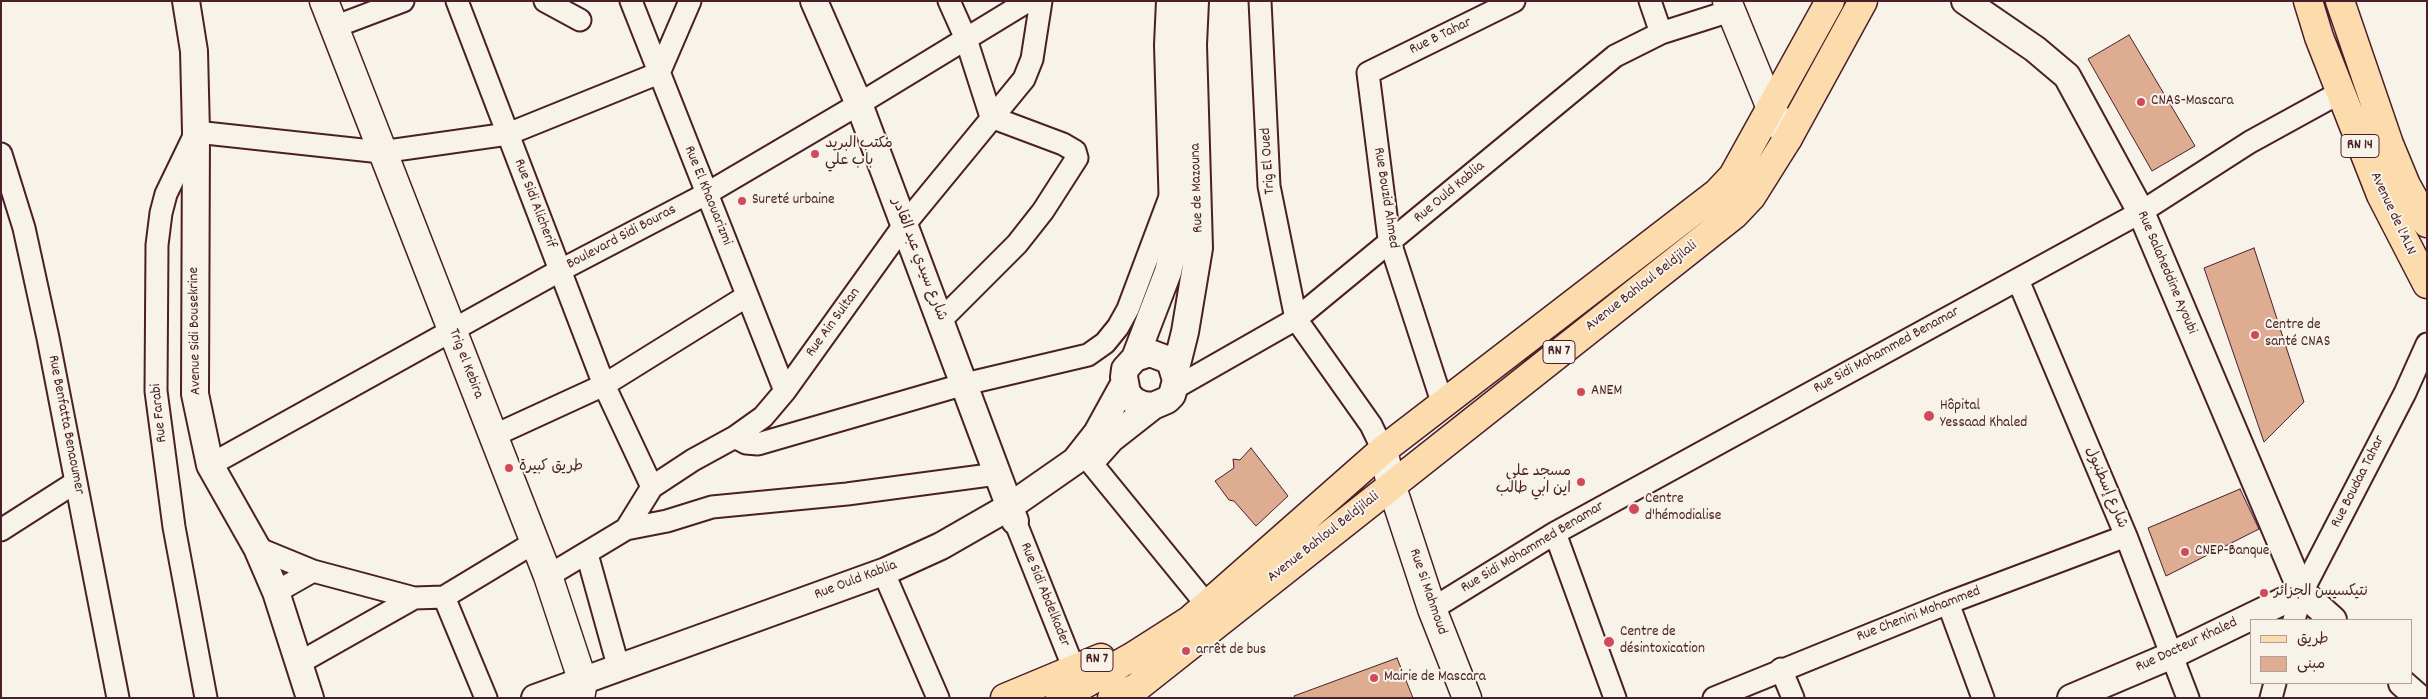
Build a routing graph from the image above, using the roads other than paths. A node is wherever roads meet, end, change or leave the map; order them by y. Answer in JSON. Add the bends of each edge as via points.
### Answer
{"nodes":[{"id":1,"x":186,"y":1,"type":"edge"},
{"id":2,"x":324,"y":1,"type":"edge"},
{"id":3,"x":403,"y":1,"type":"edge"},
{"id":4,"x":457,"y":1,"type":"edge"},
{"id":5,"x":546,"y":1,"type":"edge"},
{"id":6,"x":631,"y":1,"type":"edge"},
{"id":7,"x":690,"y":1,"type":"edge"},
{"id":8,"x":814,"y":1,"type":"edge"},
{"id":9,"x":949,"y":1,"type":"edge"},
{"id":10,"x":962,"y":1,"type":"edge"},
{"id":11,"x":1028,"y":1,"type":"edge"},
{"id":12,"x":1041,"y":1,"type":"edge"},
{"id":13,"x":1170,"y":1,"type":"edge"},
{"id":14,"x":1195,"y":1,"type":"edge"},
{"id":15,"x":1260,"y":1,"type":"edge"},
{"id":16,"x":1514,"y":1,"type":"edge"},
{"id":17,"x":1650,"y":1,"type":"edge"},
{"id":18,"x":1830,"y":1,"type":"edge"},
{"id":19,"x":1863,"y":1,"type":"edge"},
{"id":20,"x":1966,"y":1,"type":"edge"},
{"id":21,"x":2308,"y":1,"type":"edge"},
{"id":22,"x":2340,"y":1,"type":"edge"},
{"id":23,"x":1736,"y":4,"type":"edge"},
{"id":24,"x":580,"y":20,"type":"dead end"},
{"id":25,"x":334,"y":27,"type":"junction"},
{"id":26,"x":1661,"y":33,"type":"junction"},
{"id":27,"x":966,"y":39,"type":"junction"},
{"id":28,"x":1368,"y":73,"type":"joint"},
{"id":29,"x":658,"y":74,"type":"junction"},
{"id":30,"x":2342,"y":92,"type":"junction"},
{"id":31,"x":859,"y":104,"type":"junction"},
{"id":32,"x":1770,"y":106,"type":"junction"},
{"id":33,"x":991,"y":117,"type":"junction"},
{"id":34,"x":196,"y":132,"type":"junction"},
{"id":35,"x":508,"y":134,"type":"junction"},
{"id":36,"x":1788,"y":138,"type":"junction"},
{"id":37,"x":381,"y":152,"type":"junction"},
{"id":38,"x":1,"y":154,"type":"edge"},
{"id":39,"x":1172,"y":190,"type":"junction"},
{"id":40,"x":194,"y":193,"type":"junction"},
{"id":41,"x":166,"y":194,"type":"junction"},
{"id":42,"x":706,"y":194,"type":"junction"},
{"id":43,"x":2141,"y":212,"type":"junction"},
{"id":44,"x":2427,"y":223,"type":"edge"},
{"id":45,"x":904,"y":224,"type":"junction"},
{"id":46,"x":1390,"y":243,"type":"junction"},
{"id":47,"x":559,"y":271,"type":"junction"},
{"id":48,"x":2018,"y":280,"type":"junction"},
{"id":49,"x":2427,"y":284,"type":"edge"},
{"id":50,"x":747,"y":296,"type":"junction"},
{"id":51,"x":1296,"y":319,"type":"junction"},
{"id":52,"x":941,"y":320,"type":"junction"},
{"id":53,"x":452,"y":333,"type":"junction"},
{"id":54,"x":2427,"y":344,"type":"edge"},
{"id":55,"x":1135,"y":358,"type":"junction"},
{"id":56,"x":1175,"y":380,"type":"junction"},
{"id":57,"x":965,"y":384,"type":"junction"},
{"id":58,"x":1124,"y":384,"type":"junction"},
{"id":59,"x":604,"y":385,"type":"junction"},
{"id":60,"x":785,"y":391,"type":"junction"},
{"id":61,"x":1443,"y":405,"type":"junction"},
{"id":62,"x":1153,"y":406,"type":"junction"},
{"id":63,"x":493,"y":436,"type":"junction"},
{"id":64,"x":735,"y":437,"type":"junction"},
{"id":65,"x":1383,"y":450,"type":"junction"},
{"id":66,"x":1087,"y":458,"type":"junction"},
{"id":67,"x":210,"y":465,"type":"junction"},
{"id":68,"x":997,"y":474,"type":"junction"},
{"id":69,"x":76,"y":482,"type":"junction"},
{"id":70,"x":1391,"y":484,"type":"junction"},
{"id":71,"x":652,"y":487,"type":"junction"},
{"id":72,"x":1012,"y":514,"type":"junction"},
{"id":73,"x":626,"y":529,"type":"junction"},
{"id":74,"x":1,"y":530,"type":"edge"},
{"id":75,"x":1555,"y":533,"type":"junction"},
{"id":76,"x":2126,"y":536,"type":"junction"},
{"id":77,"x":535,"y":542,"type":"junction"},
{"id":78,"x":257,"y":548,"type":"junction"},
{"id":79,"x":587,"y":554,"type":"junction"},
{"id":80,"x":313,"y":571,"type":"junction"},
{"id":81,"x":548,"y":576,"type":"junction"},
{"id":82,"x":889,"y":585,"type":"junction"},
{"id":83,"x":276,"y":592,"type":"junction"},
{"id":84,"x":2302,"y":592,"type":"junction"},
{"id":85,"x":444,"y":597,"type":"junction"},
{"id":86,"x":414,"y":598,"type":"junction"},
{"id":87,"x":1948,"y":603,"type":"junction"},
{"id":88,"x":1432,"y":609,"type":"junction"},
{"id":89,"x":2294,"y":619,"type":"edge"},
{"id":90,"x":2332,"y":619,"type":"edge"},
{"id":91,"x":1195,"y":624,"type":"junction"},
{"id":92,"x":2170,"y":656,"type":"junction"},
{"id":93,"x":300,"y":663,"type":"junction"},
{"id":94,"x":619,"y":668,"type":"junction"},
{"id":95,"x":1074,"y":669,"type":"junction"},
{"id":96,"x":1781,"y":669,"type":"junction"},
{"id":97,"x":2276,"y":684,"type":"edge"},
{"id":98,"x":2403,"y":684,"type":"edge"},
{"id":99,"x":585,"y":694,"type":"edge"},
{"id":100,"x":118,"y":698,"type":"edge"},
{"id":101,"x":206,"y":698,"type":"edge"},
{"id":102,"x":310,"y":698,"type":"edge"},
{"id":103,"x":486,"y":698,"type":"edge"},
{"id":104,"x":535,"y":698,"type":"edge"},
{"id":105,"x":938,"y":698,"type":"edge"},
{"id":106,"x":1005,"y":698,"type":"edge"},
{"id":107,"x":1060,"y":698,"type":"edge"},
{"id":108,"x":1078,"y":698,"type":"edge"},
{"id":109,"x":1112,"y":698,"type":"edge"},
{"id":110,"x":1467,"y":698,"type":"edge"},
{"id":111,"x":1615,"y":698,"type":"edge"},
{"id":112,"x":1714,"y":698,"type":"edge"},
{"id":113,"x":1793,"y":698,"type":"edge"},
{"id":114,"x":1982,"y":698,"type":"edge"},
{"id":115,"x":2071,"y":698,"type":"edge"},
{"id":116,"x":2188,"y":698,"type":"edge"},
{"id":117,"x":2271,"y":698,"type":"edge"},
{"id":118,"x":2419,"y":698,"type":"edge"}],
"edges":[{"from":1,"to":34,"type":"street","name":"Avenue Sidi Bousekrine","via":[[194,52]]},
{"from":2,"to":25,"type":"main road","name":"Trig el Kebira"},
{"from":3,"to":25,"type":"street"},
{"from":4,"to":35,"type":"street","name":"Rue Sidi Alicherif"},
{"from":5,"to":24,"type":"street"},
{"from":6,"to":29,"type":"street","name":"Rue El Khaouarizmi"},
{"from":7,"to":29,"type":"street"},
{"from":8,"to":31,"type":"street","name":"شارع سيدي عبد القادر"},
{"from":9,"to":27,"type":"street"},
{"from":10,"to":27,"type":"street"},
{"from":11,"to":27,"type":"street","name":"Boulevard Sidi Bouras"},
{"from":12,"to":33,"type":"street","name":"Rue Ain Sultan","via":[[1024,79]]},
{"from":13,"to":39,"type":"street","name":"Rue de Mazouna"},
{"from":14,"to":56,"type":"street","name":"Rue de Mazouna","via":[[1193,45],[1199,248]]},
{"from":15,"to":51,"type":"street","name":"Trig El Oued","via":[[1269,186]]},
{"from":16,"to":28,"type":"street","name":"Rue B Tahar"},
{"from":17,"to":26,"type":"street"},
{"from":18,"to":32,"type":"main road","name":"Avenue Bahloul Beldjilali","number":"RN 7"},
{"from":19,"to":36,"type":"main road","name":"Avenue Bahloul Beldjilali","number":"RN 7"},
{"from":20,"to":43,"type":"street","name":"Rue Salaheddine Ayoubi","via":[[2035,49],[2067,76]]},
{"from":21,"to":30,"type":"main road","name":"Avenue de l'ALN","number":"RN 14"},
{"from":22,"to":44,"type":"main road","name":"Avenue de l'ALN","number":"RN 14","via":[[2389,144]]},
{"from":23,"to":26,"type":"street","name":"Rue Ould Kablia"},
{"from":23,"to":32,"type":"main road"},
{"from":25,"to":37,"type":"main road","name":"Trig el Kebira"},
{"from":26,"to":46,"type":"street","name":"Rue Ould Kablia","via":[[1616,56]]},
{"from":27,"to":31,"type":"street","name":"Boulevard Sidi Bouras"},
{"from":27,"to":33,"type":"street"},
{"from":28,"to":46,"type":"street","name":"Rue Bouzid Ahmed"},
{"from":29,"to":35,"type":"street"},
{"from":29,"to":42,"type":"street","name":"Rue El Khaouarizmi"},
{"from":30,"to":43,"type":"street","name":"Rue Sidi Mohammed Benamar","via":[[2250,142]]},
{"from":30,"to":49,"type":"main road","name":"Avenue de l'ALN","number":"RN 14","via":[[2381,195]]},
{"from":31,"to":42,"type":"street","name":"Boulevard Sidi Bouras"},
{"from":31,"to":45,"type":"street","name":"شارع سيدي عبد القادر"},
{"from":32,"to":36,"type":"main road"},
{"from":32,"to":61,"type":"main road","name":"Avenue Bahloul Beldjilali","number":"RN 7","via":[[1733,176],[1716,193]]},
{"from":33,"to":45,"type":"street","name":"Rue Ain Sultan"},
{"from":33,"to":52,"type":"street","via":[[1063,144],[1075,151],[1077,158],[1017,244]]},
{"from":34,"to":37,"type":"street"},
{"from":34,"to":40,"type":"street","name":"Avenue Sidi Bousekrine"},
{"from":34,"to":41,"type":"street","name":"Rue Farabi"},
{"from":35,"to":37,"type":"street"},
{"from":35,"to":47,"type":"street","name":"Rue Sidi Alicherif"},
{"from":36,"to":70,"type":"main road","name":"Avenue Bahloul Beldjilali","number":"RN 7","via":[[1751,198],[1735,214]]},
{"from":37,"to":53,"type":"main road","name":"Trig el Kebira"},
{"from":38,"to":69,"type":"street","name":"Rue Benfatta Benaoumer","via":[[24,228]]},
{"from":39,"to":55,"type":"street","name":"Rue de Mazouna","via":[[1174,245],[1168,272]]},
{"from":39,"to":57,"type":"street","via":[[1128,309],[1105,343],[1088,355]]},
{"from":40,"to":41,"type":"street"},
{"from":40,"to":67,"type":"street","name":"Avenue Sidi Bousekrine","via":[[195,394]]},
{"from":41,"to":101,"type":"street","name":"Rue Farabi","via":[[160,213],[157,245],[156,391],[174,526]]},
{"from":42,"to":47,"type":"street","name":"Boulevard Sidi Bouras"},
{"from":42,"to":50,"type":"street","name":"Rue El Khaouarizmi"},
{"from":43,"to":48,"type":"street","name":"Rue Sidi Mohammed Benamar"},
{"from":43,"to":84,"type":"street","name":"Rue Salaheddine Ayoubi"},
{"from":45,"to":52,"type":"street","name":"شارع سيدي عبد القادر"},
{"from":45,"to":60,"type":"street","name":"Rue Ain Sultan"},
{"from":46,"to":51,"type":"street","name":"Rue Ould Kablia"},
{"from":46,"to":61,"type":"street","name":"Rue Bouzid Ahmed"},
{"from":47,"to":53,"type":"street","name":"Boulevard Sidi Bouras"},
{"from":47,"to":59,"type":"street","name":"Rue Sidi Alicherif"},
{"from":48,"to":75,"type":"street","name":"Rue Sidi Mohammed Benamar"},
{"from":48,"to":76,"type":"street","name":"شارع إسطنبول"},
{"from":50,"to":59,"type":"street"},
{"from":50,"to":60,"type":"street","name":"Rue El Khaouarizmi"},
{"from":51,"to":56,"type":"street","name":"Rue Ould Kablia"},
{"from":51,"to":65,"type":"street","via":[[1372,425]]},
{"from":52,"to":57,"type":"street","name":"شارع سيدي عبد القادر"},
{"from":53,"to":63,"type":"main road","name":"Trig el Kebira"},
{"from":53,"to":67,"type":"street","name":"Boulevard Sidi Bouras"},
{"from":54,"to":84,"type":"street","name":"Rue Boudaa Tahar"},
{"from":55,"to":56,"type":"street","via":[[1142,354],[1166,358]]},
{"from":55,"to":58,"type":"street","via":[[1125,369]]},
{"from":56,"to":62,"type":"street","via":[[1167,400]]},
{"from":57,"to":64,"type":"street","via":[[758,444],[746,443]]},
{"from":57,"to":68,"type":"street","name":"شارع سيدي عبد القادر"},
{"from":58,"to":62,"type":"street","via":[[1134,401]]},
{"from":58,"to":66,"type":"street","name":"Rue Ould Kablia"},
{"from":59,"to":63,"type":"street"},
{"from":59,"to":71,"type":"street","name":"Rue Sidi Alicherif"},
{"from":60,"to":64,"type":"street","name":"Rue Ain Sultan","via":[[763,417]]},
{"from":61,"to":65,"type":"main road","name":"Avenue Bahloul Beldjilali","number":"RN 7"},
{"from":62,"to":66,"type":"street","name":"Rue Ould Kablia"},
{"from":63,"to":77,"type":"main road","name":"Trig el Kebira"},
{"from":64,"to":71,"type":"street","name":"Rue Ain Sultan"},
{"from":65,"to":70,"type":"main road","name":"Rue Si Mahmoud"},
{"from":65,"to":91,"type":"main road","name":"Avenue Bahloul Beldjilali","number":"RN 7"},
{"from":66,"to":72,"type":"street","name":"Rue Ould Kablia","via":[[1067,468]]},
{"from":66,"to":91,"type":"street"},
{"from":67,"to":78,"type":"street","name":"Avenue Sidi Bousekrine"},
{"from":68,"to":72,"type":"street","name":"شارع سيدي عبد القادر"},
{"from":68,"to":73,"type":"street","via":[[884,490],[712,507]]},
{"from":69,"to":74,"type":"street"},
{"from":69,"to":100,"type":"street","name":"Rue Benfatta Benaoumer"},
{"from":70,"to":88,"type":"main road","name":"Rue Si Mahmoud"},
{"from":70,"to":91,"type":"main road","name":"Avenue Bahloul Beldjilali","number":"RN 7"},
{"from":71,"to":73,"type":"street","name":"Rue Ain Sultan"},
{"from":72,"to":82,"type":"street","name":"Rue Ould Kablia","via":[[927,569]]},
{"from":72,"to":94,"type":"street","name":"Rue Ould Kablia","via":[[886,571]]},
{"from":72,"to":95,"type":"street","name":"Rue Sidi Abdelkader"},
{"from":73,"to":79,"type":"street","name":"Rue Ain Sultan"},
{"from":75,"to":88,"type":"street","name":"Rue Sidi Mohammed Benamar"},
{"from":75,"to":111,"type":"street"},
{"from":76,"to":87,"type":"street","name":"Rue Chenini Mohammed"},
{"from":76,"to":92,"type":"street","name":"شارع إسطنبول"},
{"from":77,"to":81,"type":"main road","name":"Trig el Kebira"},
{"from":77,"to":85,"type":"street"},
{"from":78,"to":80,"type":"street"},
{"from":78,"to":83,"type":"street","name":"Avenue Sidi Bousekrine"},
{"from":79,"to":81,"type":"street","name":"Rue Ain Sultan"},
{"from":79,"to":94,"type":"street"},
{"from":80,"to":83,"type":"street"},
{"from":80,"to":86,"type":"street"},
{"from":81,"to":99,"type":"main road","name":"Trig el Kebira"},
{"from":82,"to":99,"type":"street","name":"Rue Ould Kablia"},
{"from":82,"to":105,"type":"street"},
{"from":83,"to":93,"type":"street","name":"Avenue Sidi Bousekrine"},
{"from":84,"to":89,"type":"street","name":"Rue Boudaa Tahar"},
{"from":84,"to":90,"type":"street"},
{"from":84,"to":92,"type":"street","name":"Rue Docteur Khaled"},
{"from":85,"to":86,"type":"street"},
{"from":85,"to":103,"type":"street"},
{"from":86,"to":93,"type":"street"},
{"from":87,"to":96,"type":"street","name":"Rue Chenini Mohammed"},
{"from":87,"to":114,"type":"street"},
{"from":88,"to":110,"type":"main road","name":"Rue Si Mahmoud"},
{"from":91,"to":95,"type":"main road","name":"Avenue Bahloul Beldjilali","number":"RN 7"},
{"from":91,"to":107,"type":"main road","name":"Avenue Bahloul Beldjilali","number":"RN 7"},
{"from":91,"to":108,"type":"main road","name":"Avenue Bahloul Beldjilali","number":"RN 7","via":[[1095,693]]},
{"from":91,"to":109,"type":"main road","name":"Avenue Bahloul Beldjilali","number":"RN 7","via":[[1136,688]]},
{"from":92,"to":115,"type":"street","name":"Rue Docteur Khaled"},
{"from":92,"to":116,"type":"street","name":"شارع إسطنبول"},
{"from":93,"to":102,"type":"street","name":"Avenue Sidi Bousekrine"},
{"from":94,"to":99,"type":"street","name":"Rue Ould Kablia"},
{"from":95,"to":106,"type":"main road","name":"Avenue Bahloul Beldjilali","number":"RN 7"},
{"from":96,"to":112,"type":"street","name":"Rue Chenini Mohammed"},
{"from":96,"to":113,"type":"street"},
{"from":97,"to":117,"type":"street"},
{"from":98,"to":118,"type":"street"},
{"from":99,"to":104,"type":"street","name":"Rue Ould Kablia"}]}
